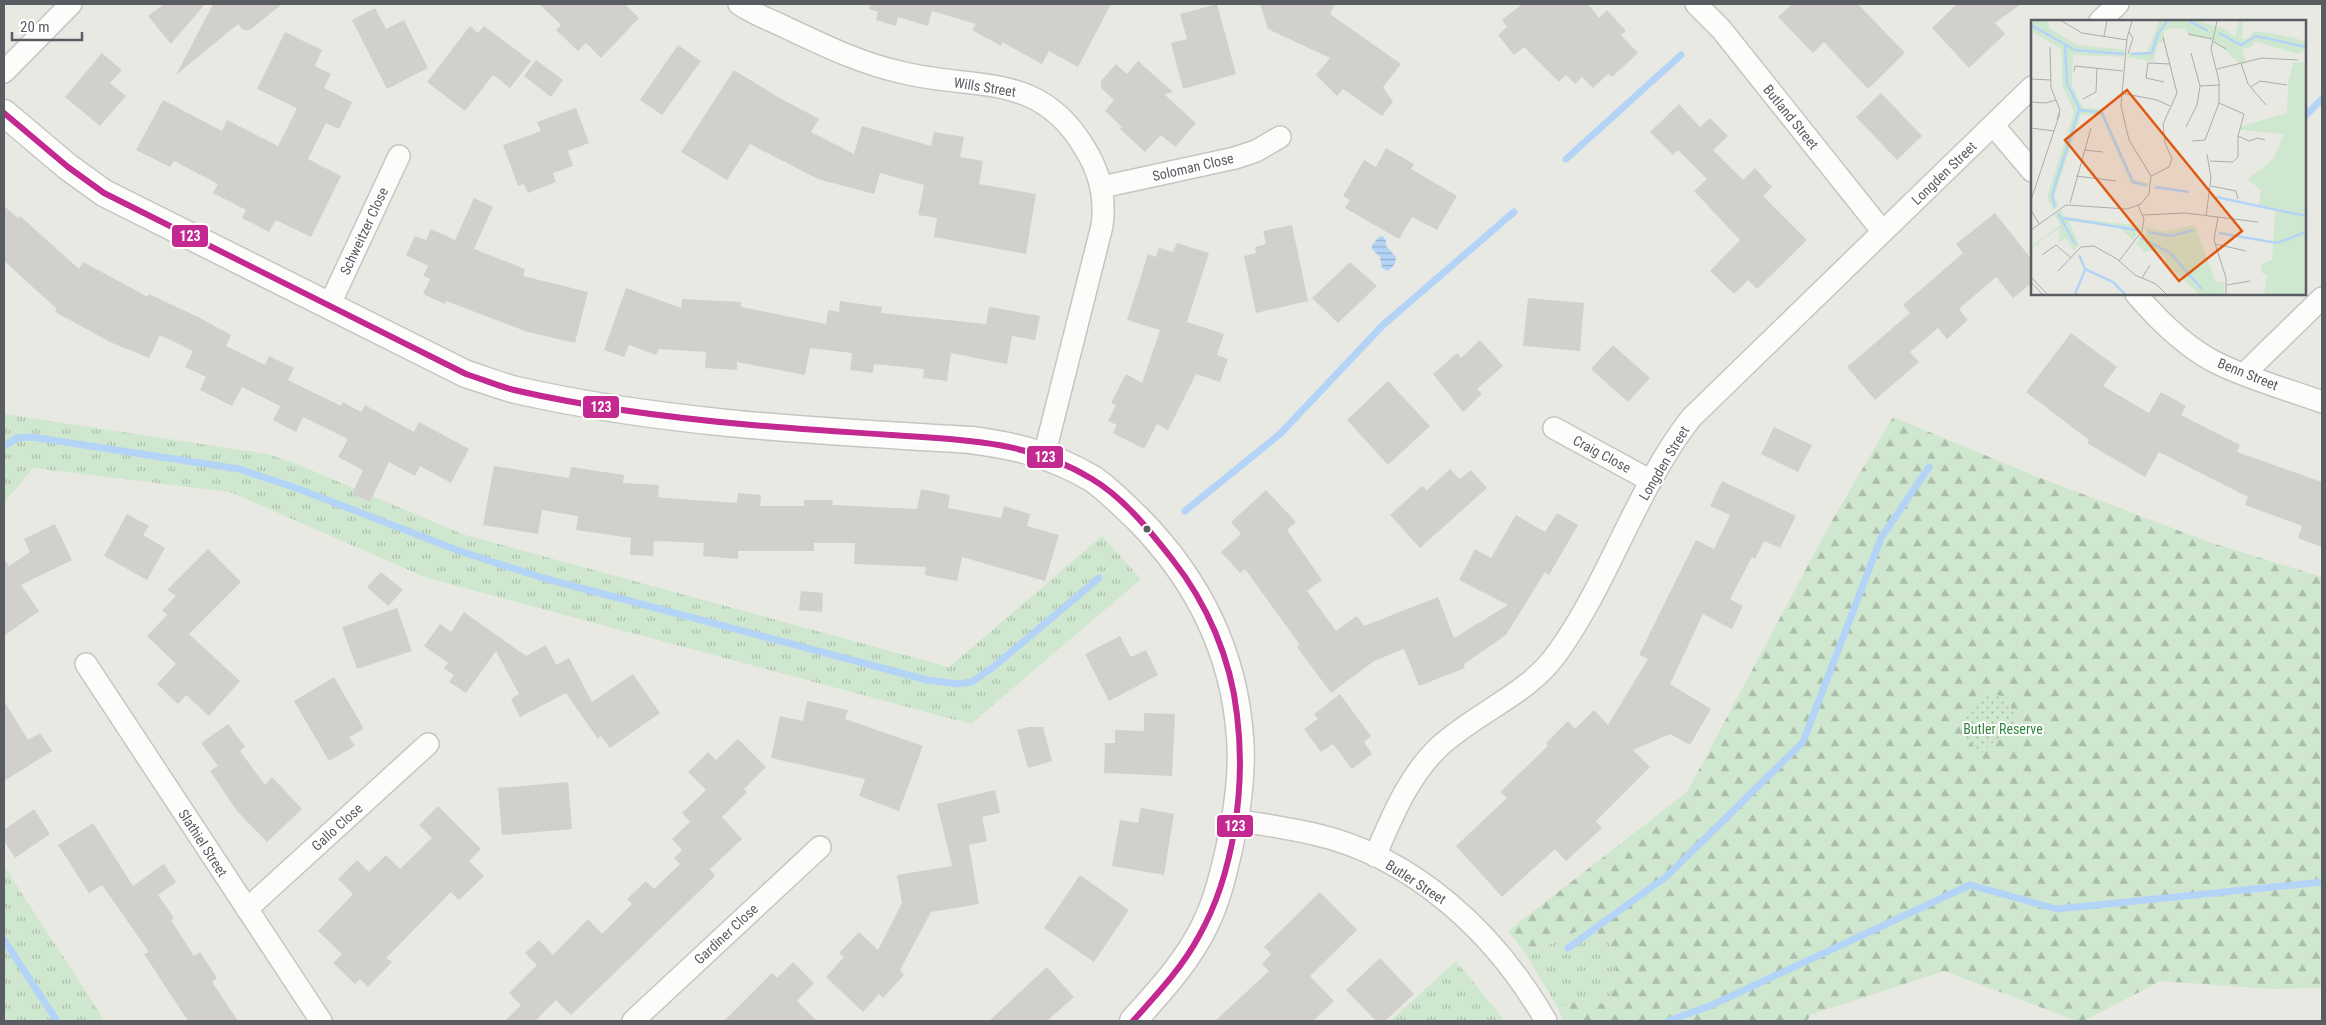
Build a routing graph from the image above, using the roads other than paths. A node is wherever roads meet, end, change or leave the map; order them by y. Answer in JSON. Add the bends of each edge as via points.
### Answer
{"nodes":[{"id":1,"x":71,"y":4,"type":"edge"},
{"id":2,"x":739,"y":4,"type":"edge"},
{"id":3,"x":1696,"y":4,"type":"edge"},
{"id":4,"x":2118,"y":4,"type":"edge"},
{"id":5,"x":2101,"y":20,"type":"edge"},
{"id":6,"x":4,"y":72,"type":"edge"},
{"id":7,"x":2031,"y":88,"type":"edge"},
{"id":8,"x":4,"y":113,"type":"edge"},
{"id":9,"x":1993,"y":125,"type":"junction"},
{"id":10,"x":1280,"y":137,"type":"dead end"},
{"id":11,"x":399,"y":156,"type":"dead end"},
{"id":12,"x":2031,"y":171,"type":"edge"},
{"id":13,"x":1102,"y":187,"type":"junction"},
{"id":14,"x":1883,"y":232,"type":"junction"},
{"id":15,"x":2137,"y":295,"type":"edge"},
{"id":16,"x":2322,"y":298,"type":"edge"},
{"id":17,"x":329,"y":306,"type":"junction"},
{"id":18,"x":2244,"y":374,"type":"junction"},
{"id":19,"x":2322,"y":402,"type":"edge"},
{"id":20,"x":1554,"y":428,"type":"dead end"},
{"id":21,"x":1044,"y":456,"type":"junction"},
{"id":22,"x":1651,"y":481,"type":"junction"},
{"id":23,"x":86,"y":664,"type":"dead end"},
{"id":24,"x":428,"y":744,"type":"dead end"},
{"id":25,"x":1235,"y":820,"type":"junction"},
{"id":26,"x":820,"y":847,"type":"dead end"},
{"id":27,"x":1375,"y":856,"type":"junction"},
{"id":28,"x":247,"y":909,"type":"junction"},
{"id":29,"x":321,"y":1021,"type":"edge"},
{"id":30,"x":633,"y":1021,"type":"edge"},
{"id":31,"x":1133,"y":1021,"type":"edge"},
{"id":32,"x":1546,"y":1021,"type":"edge"}],
"edges":[{"from":1,"to":6,"type":"street"},
{"from":2,"to":13,"type":"street","name":"Wills Street","via":[[869,63],[937,79],[1003,86],[1028,94],[1053,109],[1077,135],[1092,160]]},
{"from":3,"to":14,"type":"street","name":"Butland Street","via":[[1721,29]]},
{"from":4,"to":5,"type":"street"},
{"from":7,"to":9,"type":"street","name":"Longden Street"},
{"from":8,"to":17,"type":"street","via":[[68,168],[104,193]]},
{"from":9,"to":12,"type":"street"},
{"from":9,"to":14,"type":"street","name":"Longden Street"},
{"from":10,"to":13,"type":"street","name":"Soloman Close","via":[[1256,151],[1235,158]]},
{"from":11,"to":17,"type":"street","name":"Schweitzer Close"},
{"from":13,"to":21,"type":"street","name":"Wills Street","via":[[1105,208],[1102,226]]},
{"from":14,"to":22,"type":"street","name":"Longden Street","via":[[1691,418]]},
{"from":15,"to":18,"type":"street","name":"Benn Street","via":[[2155,316],[2192,347],[2220,365]]},
{"from":16,"to":18,"type":"street"},
{"from":17,"to":21,"type":"street","via":[[466,374],[515,390],[664,416],[971,440],[1011,445]]},
{"from":18,"to":19,"type":"street","name":"Benn Street"},
{"from":20,"to":22,"type":"street","name":"Craig Close"},
{"from":21,"to":25,"type":"street","via":[[1094,480],[1121,503],[1173,557],[1197,593],[1227,666],[1236,706],[1240,780]]},
{"from":22,"to":27,"type":"street","name":"Longden Street","via":[[1576,625],[1557,654],[1535,678],[1440,746],[1408,786]]},
{"from":23,"to":28,"type":"street","name":"Slathiel Street"},
{"from":24,"to":28,"type":"street","name":"Gallo Close"},
{"from":25,"to":27,"type":"street","name":"Butler Street","via":[[1315,834]]},
{"from":25,"to":31,"type":"street","via":[[1221,882],[1205,925],[1182,962]]},
{"from":26,"to":30,"type":"street","name":"Gardiner Close"},
{"from":27,"to":32,"type":"street","name":"Butler Street","via":[[1416,879],[1475,925],[1528,989]]},
{"from":28,"to":29,"type":"street","name":"Slathiel Street"}]}
